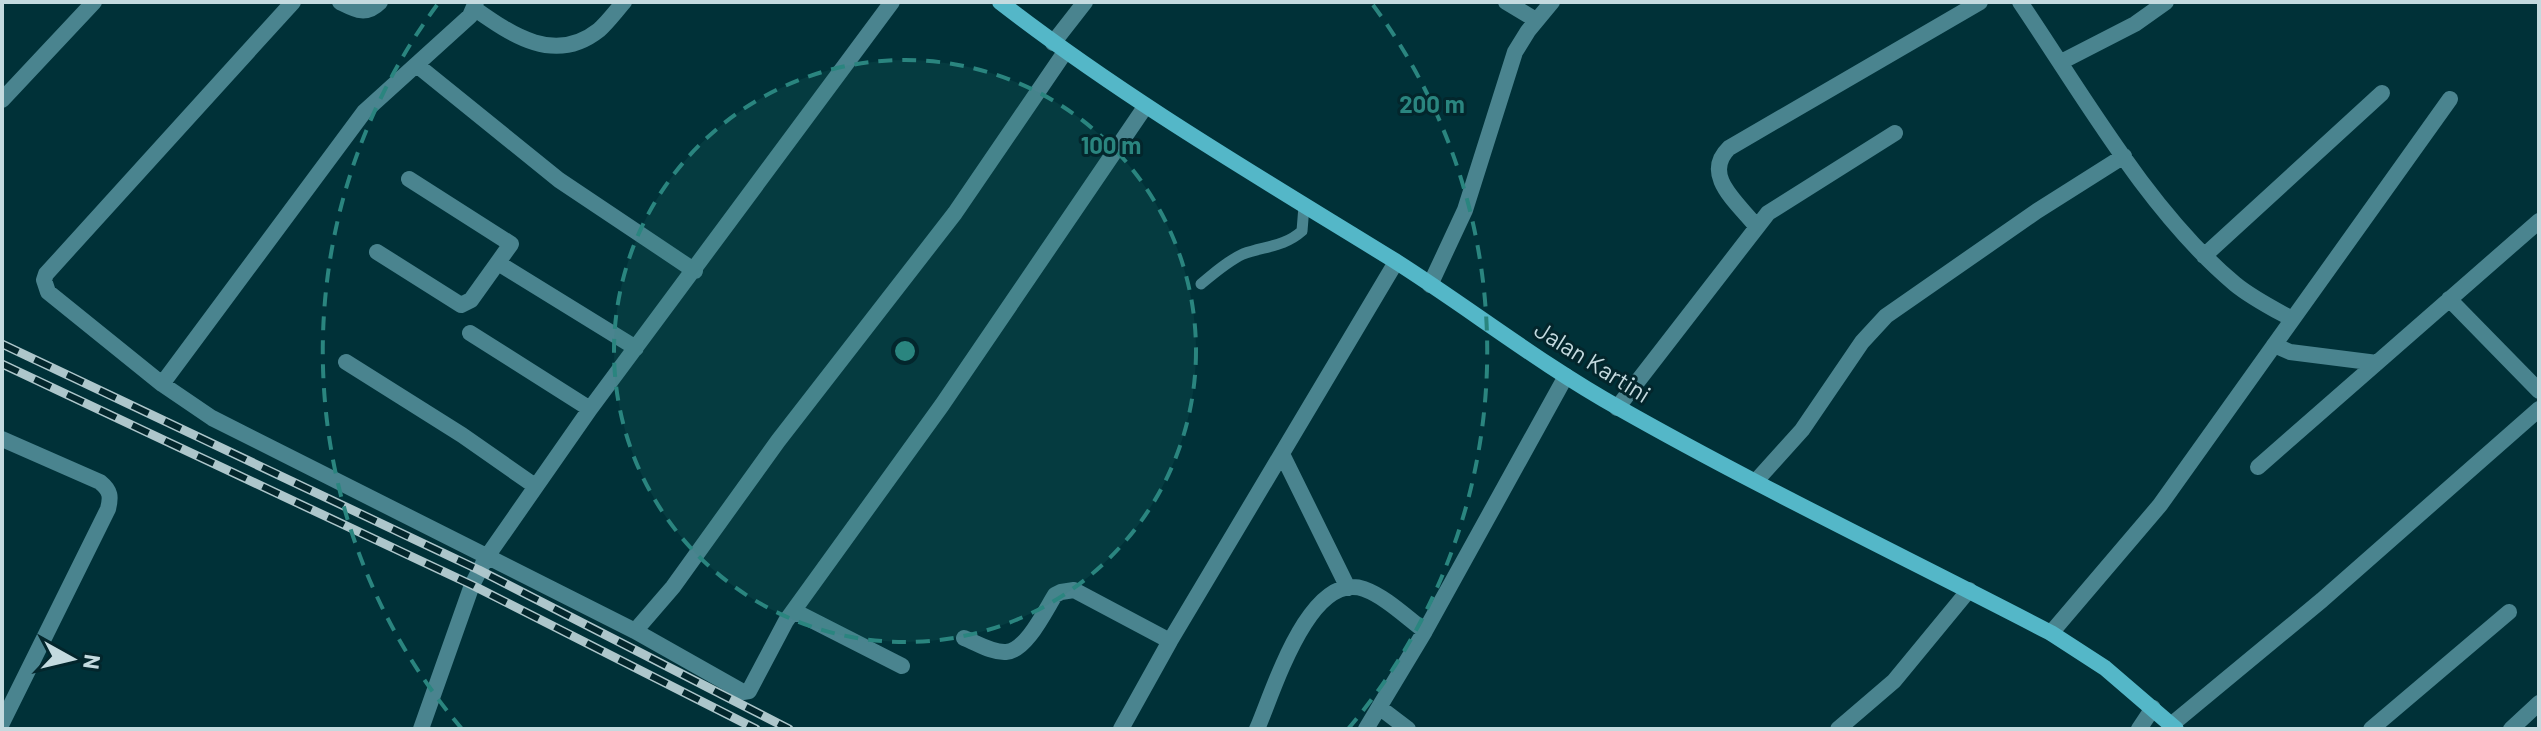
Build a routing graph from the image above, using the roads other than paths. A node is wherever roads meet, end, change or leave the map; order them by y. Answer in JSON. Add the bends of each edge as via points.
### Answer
{"nodes":[{"id":1,"x":94,"y":2,"type":"edge"},
{"id":2,"x":293,"y":2,"type":"edge"},
{"id":3,"x":340,"y":2,"type":"edge"},
{"id":4,"x":380,"y":2,"type":"edge"},
{"id":5,"x":624,"y":2,"type":"edge"},
{"id":6,"x":892,"y":2,"type":"edge"},
{"id":7,"x":1000,"y":2,"type":"edge"},
{"id":8,"x":1085,"y":2,"type":"edge"},
{"id":9,"x":1506,"y":2,"type":"edge"},
{"id":10,"x":1552,"y":2,"type":"edge"},
{"id":11,"x":1980,"y":2,"type":"edge"},
{"id":12,"x":2020,"y":2,"type":"edge"},
{"id":13,"x":2166,"y":2,"type":"edge"},
{"id":14,"x":475,"y":5,"type":"edge"},
{"id":15,"x":1536,"y":20,"type":"junction"},
{"id":16,"x":1059,"y":48,"type":"junction"},
{"id":17,"x":2061,"y":62,"type":"junction"},
{"id":18,"x":418,"y":66,"type":"junction"},
{"id":19,"x":2382,"y":93,"type":"dead end"},
{"id":20,"x":2450,"y":99,"type":"dead end"},
{"id":21,"x":2,"y":100,"type":"edge"},
{"id":22,"x":1145,"y":107,"type":"junction"},
{"id":23,"x":1895,"y":133,"type":"dead end"},
{"id":24,"x":2124,"y":156,"type":"junction"},
{"id":25,"x":409,"y":179,"type":"dead end"},
{"id":26,"x":1304,"y":206,"type":"junction"},
{"id":27,"x":2539,"y":221,"type":"edge"},
{"id":28,"x":1756,"y":226,"type":"junction"},
{"id":29,"x":377,"y":252,"type":"dead end"},
{"id":30,"x":2204,"y":256,"type":"junction"},
{"id":31,"x":1396,"y":262,"type":"junction"},
{"id":32,"x":498,"y":263,"type":"junction"},
{"id":33,"x":695,"y":271,"type":"junction"},
{"id":34,"x":1201,"y":284,"type":"dead end"},
{"id":35,"x":1430,"y":285,"type":"junction"},
{"id":36,"x":2449,"y":299,"type":"junction"},
{"id":37,"x":2292,"y":319,"type":"junction"},
{"id":38,"x":470,"y":333,"type":"dead end"},
{"id":39,"x":2274,"y":345,"type":"junction"},
{"id":40,"x":636,"y":348,"type":"junction"},
{"id":41,"x":346,"y":362,"type":"dead end"},
{"id":42,"x":2377,"y":363,"type":"junction"},
{"id":43,"x":1566,"y":376,"type":"junction"},
{"id":44,"x":162,"y":384,"type":"junction"},
{"id":45,"x":2539,"y":391,"type":"edge"},
{"id":46,"x":1617,"y":408,"type":"junction"},
{"id":47,"x":590,"y":409,"type":"junction"},
{"id":48,"x":2539,"y":409,"type":"edge"},
{"id":49,"x":2,"y":439,"type":"edge"},
{"id":50,"x":1282,"y":454,"type":"junction"},
{"id":51,"x":2258,"y":467,"type":"dead end"},
{"id":52,"x":1756,"y":481,"type":"junction"},
{"id":53,"x":535,"y":486,"type":"junction"},
{"id":54,"x":486,"y":558,"type":"junction"},
{"id":55,"x":1348,"y":588,"type":"junction"},
{"id":56,"x":1969,"y":590,"type":"junction"},
{"id":57,"x":794,"y":611,"type":"junction"},
{"id":58,"x":2509,"y":612,"type":"dead end"},
{"id":59,"x":635,"y":631,"type":"junction"},
{"id":60,"x":1425,"y":631,"type":"junction"},
{"id":61,"x":2051,"y":633,"type":"junction"},
{"id":62,"x":964,"y":638,"type":"dead end"},
{"id":63,"x":1170,"y":641,"type":"junction"},
{"id":64,"x":902,"y":666,"type":"dead end"},
{"id":65,"x":2539,"y":703,"type":"edge"},
{"id":66,"x":1379,"y":707,"type":"junction"},
{"id":67,"x":2153,"y":708,"type":"junction"},
{"id":68,"x":2,"y":723,"type":"edge"},
{"id":69,"x":2174,"y":727,"type":"edge"},
{"id":70,"x":421,"y":729,"type":"edge"},
{"id":71,"x":1121,"y":729,"type":"edge"},
{"id":72,"x":1257,"y":729,"type":"edge"},
{"id":73,"x":1366,"y":729,"type":"edge"},
{"id":74,"x":1408,"y":729,"type":"edge"},
{"id":75,"x":1838,"y":729,"type":"edge"},
{"id":76,"x":2139,"y":729,"type":"edge"},
{"id":77,"x":2371,"y":729,"type":"edge"},
{"id":78,"x":2511,"y":729,"type":"edge"}],
"edges":[{"from":1,"to":21,"type":"street"},
{"from":2,"to":44,"type":"street","via":[[46,274],[48,292]]},
{"from":3,"to":4,"type":"street","via":[[361,12]]},
{"from":5,"to":14,"type":"street","via":[[598,30],[565,45],[547,46],[529,42]]},
{"from":6,"to":33,"type":"street"},
{"from":7,"to":16,"type":"street","name":"Jalan Kartini"},
{"from":8,"to":16,"type":"street"},
{"from":9,"to":15,"type":"street"},
{"from":10,"to":15,"type":"street"},
{"from":11,"to":28,"type":"street","via":[[1721,156],[1719,179]]},
{"from":12,"to":17,"type":"street"},
{"from":13,"to":17,"type":"street"},
{"from":14,"to":18,"type":"street"},
{"from":15,"to":35,"type":"street","via":[[1515,52],[1465,210]]},
{"from":16,"to":22,"type":"street","name":"Jalan Kartini"},
{"from":16,"to":59,"type":"street","via":[[955,213]]},
{"from":17,"to":24,"type":"street"},
{"from":18,"to":33,"type":"street","via":[[559,180]]},
{"from":18,"to":44,"type":"street","via":[[364,112]]},
{"from":19,"to":30,"type":"street"},
{"from":20,"to":37,"type":"street"},
{"from":22,"to":26,"type":"street","name":"Jalan Kartini"},
{"from":22,"to":57,"type":"street"},
{"from":23,"to":28,"type":"street","via":[[1784,202]]},
{"from":24,"to":30,"type":"street"},
{"from":24,"to":52,"type":"street","via":[[1886,316],[1802,430]]},
{"from":25,"to":32,"type":"street","via":[[511,244]]},
{"from":26,"to":31,"type":"street","name":"Jalan Kartini"},
{"from":26,"to":34,"type":"lane","via":[[1302,231],[1292,241],[1241,255]]},
{"from":27,"to":36,"type":"street"},
{"from":28,"to":46,"type":"street"},
{"from":29,"to":32,"type":"street","via":[[461,305],[471,300]]},
{"from":30,"to":37,"type":"street","via":[[2248,293]]},
{"from":31,"to":35,"type":"street","name":"Jalan Kartini"},
{"from":31,"to":50,"type":"street"},
{"from":32,"to":40,"type":"street"},
{"from":33,"to":40,"type":"street"},
{"from":35,"to":43,"type":"street","name":"Jalan Kartini"},
{"from":36,"to":42,"type":"street"},
{"from":36,"to":45,"type":"street"},
{"from":37,"to":39,"type":"street"},
{"from":38,"to":47,"type":"street"},
{"from":39,"to":42,"type":"street","via":[[2290,352]]},
{"from":39,"to":61,"type":"street","via":[[2160,505]]},
{"from":40,"to":47,"type":"street"},
{"from":41,"to":53,"type":"street"},
{"from":42,"to":51,"type":"street"},
{"from":43,"to":46,"type":"street","name":"Jalan Kartini"},
{"from":43,"to":60,"type":"street"},
{"from":44,"to":54,"type":"street","via":[[212,418]]},
{"from":46,"to":52,"type":"street","name":"Jalan Kartini"},
{"from":47,"to":53,"type":"street"},
{"from":48,"to":69,"type":"street"},
{"from":49,"to":68,"type":"street","via":[[100,482],[111,498]]},
{"from":50,"to":55,"type":"street"},
{"from":50,"to":63,"type":"street"},
{"from":52,"to":56,"type":"street","name":"Jalan Kartini"},
{"from":53,"to":54,"type":"street"},
{"from":54,"to":59,"type":"street"},
{"from":54,"to":70,"type":"street"},
{"from":55,"to":60,"type":"street","via":[[1364,589]]},
{"from":55,"to":72,"type":"street","via":[[1329,593],[1313,611]]},
{"from":56,"to":61,"type":"street","name":"Jalan Kartini"},
{"from":56,"to":75,"type":"street","via":[[1894,681]]},
{"from":57,"to":59,"type":"street","via":[[755,683],[743,692]]},
{"from":57,"to":64,"type":"street"},
{"from":58,"to":77,"type":"street"},
{"from":60,"to":66,"type":"street"},
{"from":61,"to":67,"type":"street","name":"Jalan Kartini"},
{"from":62,"to":63,"type":"street","via":[[993,650],[1015,650],[1055,595],[1074,590]]},
{"from":63,"to":71,"type":"street"},
{"from":65,"to":78,"type":"street"},
{"from":66,"to":73,"type":"street"},
{"from":66,"to":74,"type":"street"},
{"from":67,"to":69,"type":"street","name":"Jalan Kartini"},
{"from":67,"to":76,"type":"street"}]}
